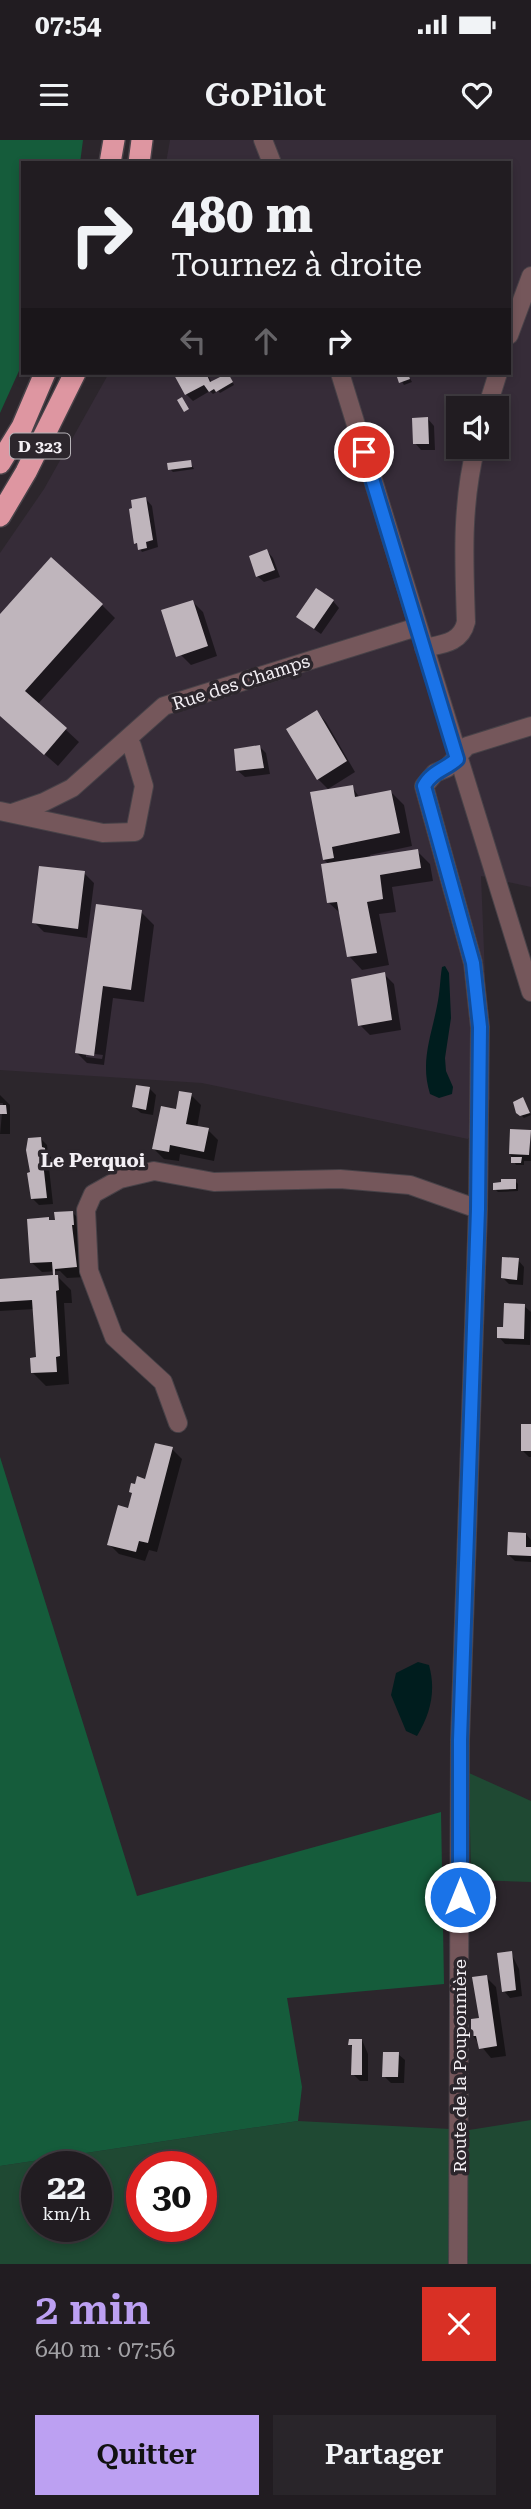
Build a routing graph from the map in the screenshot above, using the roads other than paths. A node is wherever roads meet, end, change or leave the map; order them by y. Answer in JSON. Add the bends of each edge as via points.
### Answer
{"nodes":[{"id":1,"x":114,"y":140,"type":"edge"},
{"id":2,"x":142,"y":140,"type":"edge"},
{"id":3,"x":263,"y":140,"type":"edge"},
{"id":4,"x":110,"y":161,"type":"edge"},
{"id":5,"x":139,"y":161,"type":"edge"},
{"id":6,"x":271,"y":161,"type":"edge"},
{"id":7,"x":531,"y":276,"type":"edge"},
{"id":8,"x":511,"y":330,"type":"edge"},
{"id":9,"x":44,"y":375,"type":"edge"},
{"id":10,"x":74,"y":375,"type":"edge"},
{"id":11,"x":341,"y":375,"type":"edge"},
{"id":12,"x":497,"y":375,"type":"edge"},
{"id":13,"x":491,"y":396,"type":"edge"},
{"id":14,"x":473,"y":459,"type":"edge"},
{"id":15,"x":0,"y":463,"type":"edge"},
{"id":16,"x":0,"y":516,"type":"edge"},
{"id":17,"x":417,"y":627,"type":"junction"},
{"id":18,"x":424,"y":648,"type":"junction"},
{"id":19,"x":531,"y":726,"type":"edge"},
{"id":20,"x":127,"y":740,"type":"junction"},
{"id":21,"x":457,"y":759,"type":"junction"},
{"id":22,"x":6,"y":812,"type":"edge"},
{"id":23,"x":531,"y":992,"type":"edge"},
{"id":24,"x":478,"y":1209,"type":"junction"},
{"id":25,"x":178,"y":1423,"type":"dead end"},
{"id":26,"x":458,"y":2264,"type":"edge"}],
"edges":[{"from":1,"to":4,"type":"highway"},
{"from":2,"to":5,"type":"highway"},
{"from":3,"to":6,"type":"street"},
{"from":7,"to":8,"type":"street"},
{"from":9,"to":15,"type":"highway","number":"D 323","via":[[22,428]]},
{"from":10,"to":16,"type":"highway","number":"D 323"},
{"from":11,"to":17,"type":"street"},
{"from":12,"to":13,"type":"street"},
{"from":14,"to":18,"type":"street","via":[[463,527],[464,633]]},
{"from":17,"to":18,"type":"street"},
{"from":17,"to":20,"type":"street","name":"Rue des Champs","via":[[164,706]]},
{"from":18,"to":21,"type":"street"},
{"from":19,"to":21,"type":"street","via":[[467,747]]},
{"from":20,"to":22,"type":"street","name":"Rue des Champs","via":[[72,788],[44,803]]},
{"from":20,"to":22,"type":"street","via":[[144,786],[135,832],[103,833]]},
{"from":21,"to":23,"type":"street"},
{"from":21,"to":24,"type":"street","name":"Route de la Pouponnière","via":[[424,786],[473,963],[480,1027]]},
{"from":24,"to":25,"type":"street","via":[[410,1185],[340,1179],[214,1182],[154,1171],[120,1179],[93,1194],[86,1210],[89,1271],[114,1337],[163,1382]]},
{"from":24,"to":26,"type":"street","name":"Route de la Pouponnière","via":[[460,1740]]}]}
